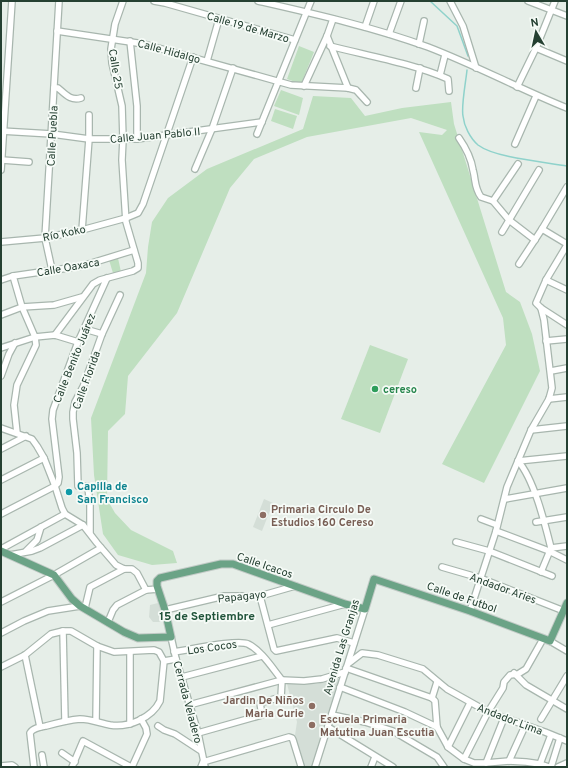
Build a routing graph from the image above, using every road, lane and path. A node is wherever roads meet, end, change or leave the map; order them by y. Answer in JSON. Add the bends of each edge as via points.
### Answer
{"nodes":[{"id":1,"x":12,"y":1,"type":"edge"},
{"id":2,"x":59,"y":1,"type":"edge"},
{"id":3,"x":123,"y":1,"type":"edge"},
{"id":4,"x":154,"y":1,"type":"edge"},
{"id":5,"x":258,"y":1,"type":"edge"},
{"id":6,"x":311,"y":1,"type":"edge"},
{"id":7,"x":374,"y":1,"type":"edge"},
{"id":8,"x":401,"y":1,"type":"edge"},
{"id":9,"x":450,"y":1,"type":"edge"},
{"id":10,"x":528,"y":1,"type":"edge"},
{"id":11,"x":555,"y":1,"type":"edge"},
{"id":12,"x":551,"y":10,"type":"junction"},
{"id":13,"x":307,"y":12,"type":"junction"},
{"id":14,"x":567,"y":16,"type":"edge"},
{"id":15,"x":218,"y":19,"type":"junction"},
{"id":16,"x":333,"y":19,"type":"junction"},
{"id":17,"x":424,"y":21,"type":"dead end"},
{"id":18,"x":365,"y":27,"type":"junction"},
{"id":19,"x":57,"y":31,"type":"junction"},
{"id":20,"x":389,"y":34,"type":"junction"},
{"id":21,"x":327,"y":36,"type":"junction"},
{"id":22,"x":112,"y":38,"type":"junction"},
{"id":23,"x":295,"y":40,"type":"junction"},
{"id":24,"x":130,"y":41,"type":"junction"},
{"id":25,"x":419,"y":44,"type":"junction"},
{"id":26,"x":330,"y":46,"type":"junction"},
{"id":27,"x":536,"y":48,"type":"junction"},
{"id":28,"x":445,"y":55,"type":"junction"},
{"id":29,"x":193,"y":57,"type":"junction"},
{"id":30,"x":567,"y":61,"type":"edge"},
{"id":31,"x":207,"y":62,"type":"junction"},
{"id":32,"x":233,"y":68,"type":"junction"},
{"id":33,"x":420,"y":68,"type":"junction"},
{"id":34,"x":476,"y":68,"type":"junction"},
{"id":35,"x":440,"y":75,"type":"junction"},
{"id":36,"x":279,"y":80,"type":"junction"},
{"id":37,"x":304,"y":86,"type":"junction"},
{"id":38,"x":517,"y":87,"type":"junction"},
{"id":39,"x":54,"y":88,"type":"junction"},
{"id":40,"x":348,"y":88,"type":"junction"},
{"id":41,"x":416,"y":88,"type":"dead end"},
{"id":42,"x":449,"y":91,"type":"dead end"},
{"id":43,"x":536,"y":96,"type":"junction"},
{"id":44,"x":81,"y":98,"type":"dead end"},
{"id":45,"x":367,"y":102,"type":"dead end"},
{"id":46,"x":567,"y":108,"type":"edge"},
{"id":47,"x":89,"y":115,"type":"dead end"},
{"id":48,"x":262,"y":122,"type":"junction"},
{"id":49,"x":212,"y":129,"type":"junction"},
{"id":50,"x":3,"y":131,"type":"edge"},
{"id":51,"x":52,"y":134,"type":"junction"},
{"id":52,"x":167,"y":134,"type":"junction"},
{"id":53,"x":257,"y":134,"type":"dead end"},
{"id":54,"x":459,"y":138,"type":"dead end"},
{"id":55,"x":88,"y":139,"type":"junction"},
{"id":56,"x":123,"y":139,"type":"junction"},
{"id":57,"x":138,"y":139,"type":"junction"},
{"id":58,"x":515,"y":144,"type":"dead end"},
{"id":59,"x":2,"y":160,"type":"edge"},
{"id":60,"x":29,"y":162,"type":"dead end"},
{"id":61,"x":518,"y":164,"type":"dead end"},
{"id":62,"x":1,"y":170,"type":"edge"},
{"id":63,"x":195,"y":170,"type":"dead end"},
{"id":64,"x":539,"y":170,"type":"dead end"},
{"id":65,"x":567,"y":187,"type":"edge"},
{"id":66,"x":493,"y":201,"type":"junction"},
{"id":67,"x":126,"y":218,"type":"junction"},
{"id":68,"x":509,"y":220,"type":"junction"},
{"id":69,"x":542,"y":229,"type":"junction"},
{"id":70,"x":82,"y":230,"type":"junction"},
{"id":71,"x":502,"y":232,"type":"dead end"},
{"id":72,"x":45,"y":238,"type":"junction"},
{"id":73,"x":534,"y":240,"type":"junction"},
{"id":74,"x":1,"y":242,"type":"edge"},
{"id":75,"x":567,"y":244,"type":"edge"},
{"id":76,"x":134,"y":250,"type":"junction"},
{"id":77,"x":519,"y":264,"type":"dead end"},
{"id":78,"x":52,"y":270,"type":"junction"},
{"id":79,"x":13,"y":276,"type":"junction"},
{"id":80,"x":107,"y":278,"type":"junction"},
{"id":81,"x":1,"y":280,"type":"edge"},
{"id":82,"x":546,"y":280,"type":"junction"},
{"id":83,"x":567,"y":290,"type":"edge"},
{"id":84,"x":120,"y":295,"type":"dead end"},
{"id":85,"x":83,"y":297,"type":"junction"},
{"id":86,"x":22,"y":307,"type":"junction"},
{"id":87,"x":541,"y":308,"type":"junction"},
{"id":88,"x":1,"y":315,"type":"edge"},
{"id":89,"x":567,"y":325,"type":"edge"},
{"id":90,"x":85,"y":329,"type":"junction"},
{"id":91,"x":102,"y":334,"type":"junction"},
{"id":92,"x":55,"y":335,"type":"junction"},
{"id":93,"x":35,"y":337,"type":"junction"},
{"id":94,"x":567,"y":339,"type":"edge"},
{"id":95,"x":78,"y":342,"type":"junction"},
{"id":96,"x":546,"y":342,"type":"junction"},
{"id":97,"x":16,"y":343,"type":"junction"},
{"id":98,"x":1,"y":348,"type":"edge"},
{"id":99,"x":567,"y":368,"type":"edge"},
{"id":100,"x":551,"y":371,"type":"junction"},
{"id":101,"x":1,"y":376,"type":"edge"},
{"id":102,"x":567,"y":397,"type":"edge"},
{"id":103,"x":549,"y":399,"type":"junction"},
{"id":104,"x":567,"y":426,"type":"edge"},
{"id":105,"x":1,"y":428,"type":"edge"},
{"id":106,"x":532,"y":430,"type":"junction"},
{"id":107,"x":17,"y":433,"type":"junction"},
{"id":108,"x":26,"y":436,"type":"junction"},
{"id":109,"x":1,"y":449,"type":"edge"},
{"id":110,"x":567,"y":456,"type":"edge"},
{"id":111,"x":44,"y":458,"type":"junction"},
{"id":112,"x":518,"y":461,"type":"junction"},
{"id":113,"x":1,"y":480,"type":"edge"},
{"id":114,"x":55,"y":486,"type":"junction"},
{"id":115,"x":567,"y":488,"type":"edge"},
{"id":116,"x":535,"y":494,"type":"junction"},
{"id":117,"x":505,"y":499,"type":"junction"},
{"id":118,"x":1,"y":514,"type":"edge"},
{"id":119,"x":65,"y":514,"type":"junction"},
{"id":120,"x":567,"y":517,"type":"edge"},
{"id":121,"x":481,"y":518,"type":"dead end"},
{"id":122,"x":543,"y":521,"type":"junction"},
{"id":123,"x":536,"y":522,"type":"dead end"},
{"id":124,"x":83,"y":525,"type":"junction"},
{"id":125,"x":41,"y":527,"type":"junction"},
{"id":126,"x":497,"y":528,"type":"junction"},
{"id":127,"x":90,"y":532,"type":"junction"},
{"id":128,"x":456,"y":542,"type":"dead end"},
{"id":129,"x":567,"y":546,"type":"edge"},
{"id":130,"x":101,"y":548,"type":"junction"},
{"id":131,"x":1,"y":550,"type":"edge"},
{"id":132,"x":550,"y":550,"type":"junction"},
{"id":133,"x":26,"y":551,"type":"junction"},
{"id":134,"x":489,"y":551,"type":"junction"},
{"id":135,"x":10,"y":555,"type":"junction"},
{"id":136,"x":567,"y":560,"type":"edge"},
{"id":137,"x":442,"y":567,"type":"dead end"},
{"id":138,"x":124,"y":569,"type":"junction"},
{"id":139,"x":541,"y":572,"type":"junction"},
{"id":140,"x":54,"y":575,"type":"junction"},
{"id":141,"x":552,"y":576,"type":"dead end"},
{"id":142,"x":374,"y":578,"type":"joint"},
{"id":143,"x":480,"y":578,"type":"junction"},
{"id":144,"x":295,"y":586,"type":"junction"},
{"id":145,"x":158,"y":589,"type":"junction"},
{"id":146,"x":146,"y":590,"type":"junction"},
{"id":147,"x":260,"y":596,"type":"junction"},
{"id":148,"x":1,"y":602,"type":"edge"},
{"id":149,"x":567,"y":603,"type":"edge"},
{"id":150,"x":345,"y":604,"type":"junction"},
{"id":151,"x":82,"y":607,"type":"junction"},
{"id":152,"x":365,"y":609,"type":"junction"},
{"id":153,"x":165,"y":610,"type":"junction"},
{"id":154,"x":564,"y":610,"type":"junction"},
{"id":155,"x":470,"y":611,"type":"junction"},
{"id":156,"x":108,"y":622,"type":"junction"},
{"id":157,"x":268,"y":625,"type":"junction"},
{"id":158,"x":63,"y":631,"type":"junction"},
{"id":159,"x":1,"y":633,"type":"edge"},
{"id":160,"x":171,"y":639,"type":"junction"},
{"id":161,"x":546,"y":640,"type":"junction"},
{"id":162,"x":97,"y":646,"type":"junction"},
{"id":163,"x":353,"y":646,"type":"junction"},
{"id":164,"x":174,"y":651,"type":"junction"},
{"id":165,"x":567,"y":651,"type":"edge"},
{"id":166,"x":130,"y":652,"type":"junction"},
{"id":167,"x":25,"y":655,"type":"junction"},
{"id":168,"x":262,"y":656,"type":"junction"},
{"id":169,"x":176,"y":659,"type":"junction"},
{"id":170,"x":164,"y":661,"type":"junction"},
{"id":171,"x":347,"y":666,"type":"junction"},
{"id":172,"x":1,"y":667,"type":"edge"},
{"id":173,"x":514,"y":673,"type":"junction"},
{"id":174,"x":567,"y":676,"type":"edge"},
{"id":175,"x":182,"y":677,"type":"junction"},
{"id":176,"x":282,"y":680,"type":"junction"},
{"id":177,"x":437,"y":682,"type":"junction"},
{"id":178,"x":340,"y":687,"type":"junction"},
{"id":179,"x":432,"y":698,"type":"junction"},
{"id":180,"x":553,"y":700,"type":"junction"},
{"id":181,"x":470,"y":703,"type":"junction"},
{"id":182,"x":189,"y":705,"type":"junction"},
{"id":183,"x":490,"y":709,"type":"junction"},
{"id":184,"x":567,"y":709,"type":"edge"},
{"id":185,"x":332,"y":715,"type":"junction"},
{"id":186,"x":504,"y":718,"type":"junction"},
{"id":187,"x":141,"y":719,"type":"junction"},
{"id":188,"x":541,"y":719,"type":"dead end"},
{"id":189,"x":65,"y":721,"type":"junction"},
{"id":190,"x":96,"y":722,"type":"junction"},
{"id":191,"x":130,"y":724,"type":"junction"},
{"id":192,"x":158,"y":726,"type":"dead end"},
{"id":193,"x":525,"y":726,"type":"junction"},
{"id":194,"x":40,"y":727,"type":"junction"},
{"id":195,"x":328,"y":727,"type":"junction"},
{"id":196,"x":437,"y":727,"type":"junction"},
{"id":197,"x":198,"y":733,"type":"junction"},
{"id":198,"x":551,"y":735,"type":"junction"},
{"id":199,"x":560,"y":738,"type":"junction"},
{"id":200,"x":567,"y":741,"type":"edge"},
{"id":201,"x":448,"y":747,"type":"junction"},
{"id":202,"x":62,"y":752,"type":"dead end"},
{"id":203,"x":201,"y":752,"type":"junction"},
{"id":204,"x":42,"y":755,"type":"dead end"},
{"id":205,"x":375,"y":757,"type":"junction"},
{"id":206,"x":464,"y":759,"type":"junction"},
{"id":207,"x":509,"y":761,"type":"junction"},
{"id":208,"x":567,"y":762,"type":"edge"},
{"id":209,"x":486,"y":763,"type":"junction"},
{"id":210,"x":540,"y":764,"type":"junction"},
{"id":211,"x":203,"y":765,"type":"edge"},
{"id":212,"x":1,"y":766,"type":"edge"},
{"id":213,"x":13,"y":766,"type":"edge"},
{"id":214,"x":73,"y":766,"type":"edge"},
{"id":215,"x":34,"y":767,"type":"edge"},
{"id":216,"x":44,"y":767,"type":"edge"},
{"id":217,"x":132,"y":767,"type":"edge"},
{"id":218,"x":300,"y":767,"type":"edge"},
{"id":219,"x":315,"y":767,"type":"edge"},
{"id":220,"x":371,"y":767,"type":"edge"},
{"id":221,"x":393,"y":767,"type":"edge"},
{"id":222,"x":444,"y":767,"type":"edge"},
{"id":223,"x":550,"y":767,"type":"edge"},
{"id":224,"x":558,"y":767,"type":"edge"}],
"edges":[{"from":1,"to":50,"type":"street"},
{"from":2,"to":19,"type":"street","name":"Calle Puebla"},
{"from":3,"to":22,"type":"street","name":"Calle 25"},
{"from":4,"to":15,"type":"street","name":"Calle 19 de Marzo"},
{"from":5,"to":13,"type":"street"},
{"from":6,"to":13,"type":"street"},
{"from":7,"to":18,"type":"street"},
{"from":8,"to":20,"type":"street"},
{"from":9,"to":34,"type":"street","via":[[463,26]]},
{"from":10,"to":12,"type":"street"},
{"from":11,"to":12,"type":"street"},
{"from":12,"to":14,"type":"street"},
{"from":12,"to":27,"type":"street"},
{"from":13,"to":16,"type":"street"},
{"from":13,"to":23,"type":"street"},
{"from":15,"to":23,"type":"street","name":"Calle 19 de Marzo"},
{"from":15,"to":31,"type":"street"},
{"from":16,"to":18,"type":"street"},
{"from":16,"to":21,"type":"street"},
{"from":17,"to":25,"type":"street"},
{"from":18,"to":20,"type":"street"},
{"from":19,"to":22,"type":"street","name":"Calle Hidalgo"},
{"from":19,"to":39,"type":"street","name":"Calle Puebla"},
{"from":20,"to":25,"type":"street"},
{"from":21,"to":26,"type":"street"},
{"from":21,"to":37,"type":"street"},
{"from":22,"to":24,"type":"street","name":"Calle Hidalgo"},
{"from":22,"to":56,"type":"street","name":"Calle 25","via":[[112,63],[122,106]]},
{"from":23,"to":36,"type":"street"},
{"from":24,"to":29,"type":"street","name":"Calle Hidalgo"},
{"from":24,"to":57,"type":"street"},
{"from":25,"to":28,"type":"street"},
{"from":26,"to":33,"type":"street"},
{"from":26,"to":40,"type":"street"},
{"from":27,"to":30,"type":"street"},
{"from":27,"to":38,"type":"street"},
{"from":28,"to":34,"type":"street"},
{"from":28,"to":35,"type":"street"},
{"from":29,"to":31,"type":"street","name":"Calle Hidalgo"},
{"from":29,"to":52,"type":"street","name":"Río Koko"},
{"from":31,"to":32,"type":"street","name":"Calle Hidalgo"},
{"from":32,"to":36,"type":"street","name":"Calle Hidalgo"},
{"from":32,"to":49,"type":"street"},
{"from":33,"to":35,"type":"street"},
{"from":33,"to":41,"type":"street"},
{"from":34,"to":38,"type":"street"},
{"from":35,"to":42,"type":"street","via":[[448,79]]},
{"from":36,"to":37,"type":"street","name":"Calle Hidalgo","via":[[291,85]]},
{"from":36,"to":48,"type":"street"},
{"from":37,"to":40,"type":"street","name":"Calle Hidalgo"},
{"from":38,"to":43,"type":"street"},
{"from":39,"to":44,"type":"street","via":[[58,88],[72,99]]},
{"from":39,"to":51,"type":"street","name":"Calle Puebla"},
{"from":40,"to":45,"type":"street","via":[[356,90]]},
{"from":43,"to":46,"type":"street"},
{"from":43,"to":58,"type":"street"},
{"from":47,"to":55,"type":"street"},
{"from":48,"to":49,"type":"street","name":"Calle Juan Pablo II"},
{"from":48,"to":53,"type":"street"},
{"from":49,"to":52,"type":"street","name":"Calle Juan Pablo II"},
{"from":49,"to":63,"type":"street"},
{"from":50,"to":51,"type":"street","name":"Calle Juan Pablo II"},
{"from":50,"to":59,"type":"street"},
{"from":51,"to":55,"type":"street","name":"Calle Juan Pablo II"},
{"from":51,"to":72,"type":"street","name":"Calle Puebla"},
{"from":52,"to":57,"type":"street","name":"Calle Juan Pablo II"},
{"from":52,"to":67,"type":"street","name":"Río Koko","via":[[141,209]]},
{"from":54,"to":66,"type":"street","via":[[468,150],[474,170],[474,184],[478,192],[481,197]]},
{"from":55,"to":56,"type":"street","name":"Calle Juan Pablo II"},
{"from":55,"to":70,"type":"street"},
{"from":56,"to":57,"type":"street","name":"Calle Juan Pablo II"},
{"from":56,"to":67,"type":"street","name":"Calle 25"},
{"from":59,"to":60,"type":"street"},
{"from":59,"to":62,"type":"street"},
{"from":61,"to":66,"type":"street"},
{"from":64,"to":68,"type":"street"},
{"from":65,"to":69,"type":"street"},
{"from":66,"to":68,"type":"street"},
{"from":67,"to":70,"type":"street","name":"Río Koko"},
{"from":67,"to":76,"type":"street","name":"Calle 25"},
{"from":68,"to":71,"type":"street"},
{"from":68,"to":73,"type":"street"},
{"from":69,"to":73,"type":"street"},
{"from":69,"to":75,"type":"street"},
{"from":70,"to":72,"type":"street","name":"Río Koko"},
{"from":72,"to":74,"type":"street","name":"Río Koko"},
{"from":72,"to":78,"type":"street","name":"Calle Puebla"},
{"from":73,"to":77,"type":"street"},
{"from":75,"to":82,"type":"street"},
{"from":76,"to":78,"type":"street","name":"Calle Oaxaca","via":[[82,266]]},
{"from":76,"to":80,"type":"street","name":"Calle 25","via":[[138,268]]},
{"from":78,"to":79,"type":"street","name":"Calle Oaxaca"},
{"from":79,"to":81,"type":"street","name":"Calle Oaxaca"},
{"from":79,"to":86,"type":"street"},
{"from":80,"to":85,"type":"street","via":[[93,284]]},
{"from":80,"to":90,"type":"street","name":"Calle Benito Juárez"},
{"from":82,"to":83,"type":"street"},
{"from":82,"to":87,"type":"street","via":[[536,304]]},
{"from":84,"to":91,"type":"street","name":"Calle Florida"},
{"from":85,"to":86,"type":"street","via":[[54,305]]},
{"from":85,"to":92,"type":"street"},
{"from":86,"to":88,"type":"street"},
{"from":86,"to":93,"type":"street"},
{"from":87,"to":89,"type":"street"},
{"from":87,"to":96,"type":"street"},
{"from":90,"to":91,"type":"street"},
{"from":90,"to":95,"type":"street","name":"Calle Benito Juárez"},
{"from":91,"to":127,"type":"street","name":"Calle Florida","via":[[75,402],[73,419],[78,486],[87,486],[91,514]]},
{"from":92,"to":93,"type":"street"},
{"from":92,"to":95,"type":"street"},
{"from":93,"to":97,"type":"street"},
{"from":93,"to":107,"type":"street","via":[[36,345],[17,385],[14,405]]},
{"from":94,"to":96,"type":"street"},
{"from":95,"to":114,"type":"street","name":"Calle Benito Juárez","via":[[53,410],[59,477]]},
{"from":96,"to":100,"type":"street"},
{"from":97,"to":98,"type":"street"},
{"from":97,"to":101,"type":"street"},
{"from":99,"to":100,"type":"street"},
{"from":100,"to":103,"type":"street","via":[[552,388]]},
{"from":102,"to":103,"type":"street"},
{"from":103,"to":106,"type":"street"},
{"from":104,"to":106,"type":"street"},
{"from":105,"to":107,"type":"street"},
{"from":106,"to":112,"type":"street"},
{"from":107,"to":108,"type":"street"},
{"from":108,"to":109,"type":"street"},
{"from":108,"to":111,"type":"street","via":[[32,439]]},
{"from":110,"to":112,"type":"street"},
{"from":111,"to":113,"type":"street"},
{"from":111,"to":114,"type":"street"},
{"from":112,"to":116,"type":"street","via":[[525,469]]},
{"from":112,"to":117,"type":"street"},
{"from":114,"to":118,"type":"street"},
{"from":114,"to":119,"type":"street"},
{"from":115,"to":116,"type":"street"},
{"from":116,"to":117,"type":"street"},
{"from":116,"to":122,"type":"street"},
{"from":117,"to":126,"type":"street"},
{"from":119,"to":124,"type":"street"},
{"from":119,"to":125,"type":"street"},
{"from":120,"to":122,"type":"street"},
{"from":121,"to":126,"type":"street"},
{"from":122,"to":123,"type":"street"},
{"from":122,"to":132,"type":"street"},
{"from":124,"to":127,"type":"street"},
{"from":124,"to":133,"type":"street","via":[[40,548]]},
{"from":125,"to":131,"type":"street"},
{"from":125,"to":133,"type":"street","via":[[37,540]]},
{"from":126,"to":132,"type":"street"},
{"from":126,"to":134,"type":"street"},
{"from":127,"to":130,"type":"street"},
{"from":128,"to":134,"type":"street"},
{"from":129,"to":132,"type":"street"},
{"from":130,"to":138,"type":"street","via":[[116,565]]},
{"from":130,"to":140,"type":"street"},
{"from":131,"to":135,"type":"main road"},
{"from":132,"to":136,"type":"street"},
{"from":132,"to":139,"type":"street"},
{"from":133,"to":135,"type":"street"},
{"from":134,"to":139,"type":"street"},
{"from":134,"to":143,"type":"street"},
{"from":135,"to":140,"type":"main road"},
{"from":137,"to":143,"type":"street","name":"Andador Aries"},
{"from":138,"to":146,"type":"street","via":[[132,569],[137,573]]},
{"from":138,"to":151,"type":"street","via":[[90,587]]},
{"from":139,"to":141,"type":"street"},
{"from":140,"to":148,"type":"street"},
{"from":140,"to":151,"type":"main road","via":[[72,599]]},
{"from":142,"to":152,"type":"main road","name":"Avenida Las Granjas"},
{"from":142,"to":155,"type":"main road","name":"Calle de Futbol"},
{"from":143,"to":154,"type":"street","name":"Andador Aries"},
{"from":143,"to":155,"type":"street"},
{"from":144,"to":145,"type":"main road","name":"Calle Icacos","via":[[233,564],[221,564],[160,578],[157,581]]},
{"from":144,"to":147,"type":"street","name":"Papagayo"},
{"from":144,"to":150,"type":"main road","name":"Calle Icacos"},
{"from":145,"to":146,"type":"street"},
{"from":145,"to":153,"type":"main road"},
{"from":146,"to":156,"type":"street","via":[[117,605]]},
{"from":147,"to":153,"type":"street","name":"Papagayo","via":[[224,596]]},
{"from":147,"to":157,"type":"street"},
{"from":149,"to":154,"type":"main road"},
{"from":150,"to":152,"type":"main road","name":"Calle Icacos"},
{"from":150,"to":157,"type":"street"},
{"from":151,"to":156,"type":"main road"},
{"from":151,"to":159,"type":"street","via":[[48,611]]},
{"from":152,"to":163,"type":"street","name":"Avenida Las Granjas"},
{"from":153,"to":160,"type":"main road"},
{"from":154,"to":161,"type":"main road"},
{"from":155,"to":161,"type":"main road","name":"Calle de Futbol"},
{"from":156,"to":160,"type":"main road","via":[[138,638]]},
{"from":157,"to":163,"type":"street","via":[[276,652],[337,638]]},
{"from":158,"to":162,"type":"street","via":[[71,631]]},
{"from":158,"to":167,"type":"street","via":[[51,634]]},
{"from":158,"to":189,"type":"street"},
{"from":160,"to":164,"type":"street","name":"Cerrada Veladero"},
{"from":161,"to":165,"type":"street"},
{"from":161,"to":173,"type":"street","via":[[526,669],[518,674]]},
{"from":162,"to":166,"type":"street","via":[[114,652]]},
{"from":162,"to":190,"type":"street"},
{"from":163,"to":171,"type":"street","name":"Avenida Las Granjas"},
{"from":164,"to":168,"type":"street","name":"Los Cocos","via":[[242,642],[248,643]]},
{"from":164,"to":169,"type":"street","name":"Cerrada Veladero"},
{"from":166,"to":170,"type":"street","via":[[154,650],[159,652]]},
{"from":166,"to":191,"type":"street"},
{"from":167,"to":172,"type":"street"},
{"from":167,"to":194,"type":"street"},
{"from":168,"to":175,"type":"street"},
{"from":168,"to":176,"type":"street","name":"Los Cocos"},
{"from":169,"to":170,"type":"street"},
{"from":169,"to":175,"type":"street","name":"Cerrada Veladero"},
{"from":170,"to":187,"type":"street","via":[[160,701]]},
{"from":171,"to":176,"type":"street","name":"Andador Lima","via":[[322,679]]},
{"from":171,"to":177,"type":"street","name":"Andador Lima","via":[[362,653],[378,655],[423,669]]},
{"from":171,"to":178,"type":"street","name":"Avenida Las Granjas"},
{"from":171,"to":179,"type":"street"},
{"from":173,"to":180,"type":"street","via":[[526,685]]},
{"from":173,"to":183,"type":"street","via":[[504,682]]},
{"from":174,"to":180,"type":"street"},
{"from":175,"to":182,"type":"street","name":"Cerrada Veladero"},
{"from":176,"to":182,"type":"street","name":"Andador Lima"},
{"from":176,"to":197,"type":"street","via":[[281,697],[260,703],[262,715]]},
{"from":177,"to":179,"type":"street"},
{"from":177,"to":181,"type":"street","name":"Andador Lima"},
{"from":178,"to":185,"type":"street","name":"Avenida Las Granjas"},
{"from":178,"to":196,"type":"street"},
{"from":179,"to":196,"type":"street","via":[[435,701]]},
{"from":180,"to":184,"type":"street"},
{"from":180,"to":188,"type":"street"},
{"from":181,"to":183,"type":"street","name":"Andador Lima"},
{"from":181,"to":201,"type":"street"},
{"from":182,"to":197,"type":"street","name":"Cerrada Veladero"},
{"from":183,"to":186,"type":"street","name":"Andador Lima"},
{"from":183,"to":206,"type":"street"},
{"from":185,"to":195,"type":"street","name":"Avenida Las Granjas"},
{"from":185,"to":222,"type":"street","via":[[393,731],[437,758]]},
{"from":186,"to":193,"type":"street","name":"Andador Lima"},
{"from":186,"to":209,"type":"street"},
{"from":187,"to":191,"type":"street"},
{"from":187,"to":217,"type":"street","via":[[147,734]]},
{"from":189,"to":190,"type":"street","via":[[81,719]]},
{"from":189,"to":194,"type":"street"},
{"from":190,"to":191,"type":"street","via":[[121,726]]},
{"from":192,"to":203,"type":"street"},
{"from":193,"to":198,"type":"street","name":"Andador Lima"},
{"from":193,"to":207,"type":"street"},
{"from":194,"to":215,"type":"street","via":[[30,731]]},
{"from":195,"to":205,"type":"street"},
{"from":195,"to":219,"type":"street","name":"Avenida Las Granjas"},
{"from":196,"to":201,"type":"street"},
{"from":197,"to":203,"type":"street","name":"Cerrada Veladero"},
{"from":198,"to":199,"type":"street","name":"Andador Lima"},
{"from":198,"to":210,"type":"street"},
{"from":199,"to":200,"type":"street","name":"Andador Lima"},
{"from":199,"to":223,"type":"street"},
{"from":201,"to":206,"type":"street"},
{"from":202,"to":214,"type":"street"},
{"from":203,"to":211,"type":"street","name":"Cerrada Veladero"},
{"from":204,"to":216,"type":"street"},
{"from":205,"to":220,"type":"street"},
{"from":205,"to":221,"type":"street"},
{"from":206,"to":209,"type":"street","via":[[474,763]]},
{"from":207,"to":209,"type":"street"},
{"from":207,"to":210,"type":"street"},
{"from":208,"to":224,"type":"street"},
{"from":210,"to":223,"type":"street"},
{"from":211,"to":218,"type":"street","via":[[289,737],[293,740]]},
{"from":212,"to":213,"type":"street"},
{"from":214,"to":217,"type":"street","via":[[83,741]]}]}
